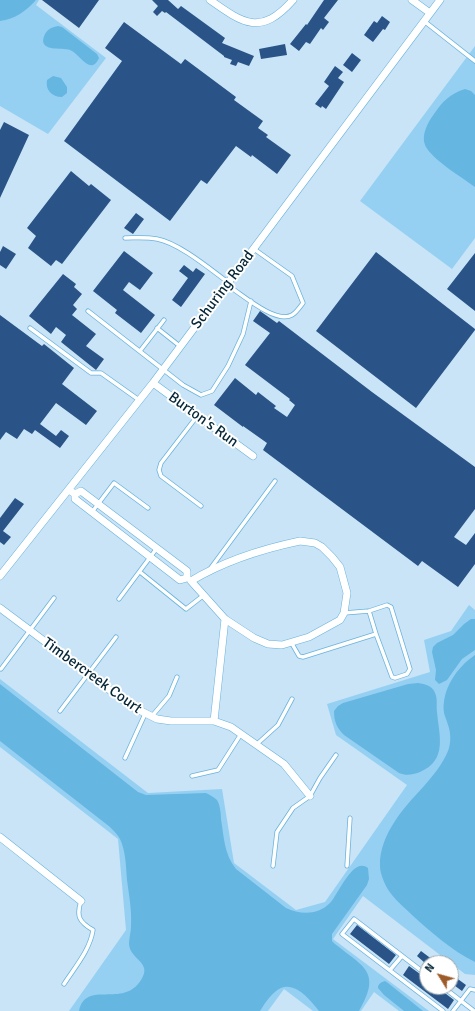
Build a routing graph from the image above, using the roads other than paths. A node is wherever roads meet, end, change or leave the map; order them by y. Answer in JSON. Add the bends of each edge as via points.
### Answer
{"nodes":[{"id":1,"x":210,"y":0,"type":"edge"},
{"id":2,"x":293,"y":0,"type":"edge"},
{"id":3,"x":412,"y":0,"type":"edge"},
{"id":4,"x":440,"y":0,"type":"edge"},
{"id":5,"x":430,"y":13,"type":"junction"},
{"id":6,"x":424,"y":21,"type":"junction"},
{"id":7,"x":475,"y":61,"type":"edge"},
{"id":8,"x":125,"y":238,"type":"dead end"},
{"id":9,"x":254,"y":249,"type":"junction"},
{"id":10,"x":228,"y":283,"type":"junction"},
{"id":11,"x":251,"y":301,"type":"junction"},
{"id":12,"x":88,"y":311,"type":"dead end"},
{"id":13,"x":164,"y":320,"type":"dead end"},
{"id":14,"x":30,"y":328,"type":"dead end"},
{"id":15,"x":157,"y":328,"type":"junction"},
{"id":16,"x":181,"y":347,"type":"junction"},
{"id":17,"x":140,"y":351,"type":"junction"},
{"id":18,"x":164,"y":369,"type":"junction"},
{"id":19,"x":154,"y":383,"type":"junction"},
{"id":20,"x":140,"y":401,"type":"junction"},
{"id":21,"x":198,"y":416,"type":"junction"},
{"id":22,"x":253,"y":456,"type":"dead end"},
{"id":23,"x":275,"y":481,"type":"dead end"},
{"id":24,"x":72,"y":492,"type":"junction"},
{"id":25,"x":98,"y":504,"type":"junction"},
{"id":26,"x":201,"y":506,"type":"dead end"},
{"id":27,"x":148,"y":508,"type":"dead end"},
{"id":28,"x":91,"y":512,"type":"junction"},
{"id":29,"x":157,"y":548,"type":"junction"},
{"id":30,"x":150,"y":557,"type":"junction"},
{"id":31,"x":209,"y":570,"type":"junction"},
{"id":32,"x":140,"y":572,"type":"junction"},
{"id":33,"x":0,"y":576,"type":"edge"},
{"id":34,"x":189,"y":579,"type":"junction"},
{"id":35,"x":204,"y":595,"type":"junction"},
{"id":36,"x":54,"y":598,"type":"dead end"},
{"id":37,"x":119,"y":599,"type":"dead end"},
{"id":38,"x":0,"y":608,"type":"edge"},
{"id":39,"x":369,"y":611,"type":"junction"},
{"id":40,"x":344,"y":613,"type":"junction"},
{"id":41,"x":225,"y":619,"type":"junction"},
{"id":42,"x":29,"y":631,"type":"junction"},
{"id":43,"x":376,"y":634,"type":"junction"},
{"id":44,"x":116,"y":636,"type":"dead end"},
{"id":45,"x":291,"y":642,"type":"junction"},
{"id":46,"x":1,"y":669,"type":"edge"},
{"id":47,"x":88,"y":674,"type":"junction"},
{"id":48,"x":177,"y":677,"type":"dead end"},
{"id":49,"x":292,"y":699,"type":"dead end"},
{"id":50,"x":60,"y":711,"type":"dead end"},
{"id":51,"x":148,"y":716,"type":"junction"},
{"id":52,"x":214,"y":721,"type":"junction"},
{"id":53,"x":241,"y":733,"type":"junction"},
{"id":54,"x":257,"y":744,"type":"junction"},
{"id":55,"x":336,"y":755,"type":"dead end"},
{"id":56,"x":125,"y":758,"type":"dead end"},
{"id":57,"x":192,"y":776,"type":"dead end"},
{"id":58,"x":310,"y":796,"type":"junction"},
{"id":59,"x":350,"y":818,"type":"dead end"},
{"id":60,"x":0,"y":837,"type":"edge"},
{"id":61,"x":273,"y":866,"type":"dead end"},
{"id":62,"x":347,"y":866,"type":"dead end"},
{"id":63,"x":81,"y":901,"type":"joint"},
{"id":64,"x":402,"y":956,"type":"junction"},
{"id":65,"x":419,"y":969,"type":"edge"},
{"id":66,"x":390,"y":970,"type":"junction"},
{"id":67,"x":64,"y":984,"type":"dead end"},
{"id":68,"x":475,"y":990,"type":"edge"},
{"id":69,"x":453,"y":995,"type":"edge"},
{"id":70,"x":461,"y":1001,"type":"junction"},
{"id":71,"x":443,"y":1011,"type":"edge"},
{"id":72,"x":453,"y":1011,"type":"edge"},
{"id":73,"x":474,"y":1011,"type":"edge"}],
"edges":[{"from":1,"to":2,"type":"street","via":[[231,15],[247,22],[263,21],[278,15]]},
{"from":3,"to":5,"type":"street"},
{"from":4,"to":5,"type":"street","name":"Schuring Road"},
{"from":5,"to":6,"type":"street","name":"Schuring Road"},
{"from":6,"to":7,"type":"lane"},
{"from":6,"to":9,"type":"street","name":"Schuring Road"},
{"from":8,"to":10,"type":"lane","via":[[158,239],[184,250]]},
{"from":9,"to":10,"type":"street","name":"Schuring Road"},
{"from":9,"to":11,"type":"lane","via":[[292,276],[303,304],[292,315],[279,317]]},
{"from":10,"to":11,"type":"lane"},
{"from":10,"to":16,"type":"street","name":"Schuring Road"},
{"from":11,"to":18,"type":"lane","via":[[243,334],[228,366],[212,391],[201,395],[183,385]]},
{"from":12,"to":17,"type":"lane"},
{"from":13,"to":15,"type":"lane"},
{"from":14,"to":20,"type":"lane","via":[[91,374],[101,373]]},
{"from":15,"to":16,"type":"lane"},
{"from":15,"to":17,"type":"lane"},
{"from":16,"to":18,"type":"street","name":"Schuring Road"},
{"from":17,"to":18,"type":"lane"},
{"from":18,"to":19,"type":"street","name":"Schuring Road"},
{"from":19,"to":20,"type":"street","name":"Schuring Road"},
{"from":19,"to":21,"type":"street","name":"Burton's Run"},
{"from":20,"to":24,"type":"street","name":"Schuring Road"},
{"from":21,"to":22,"type":"street","name":"Burton's Run"},
{"from":21,"to":26,"type":"lane","via":[[161,463],[159,470],[161,476]]},
{"from":23,"to":31,"type":"lane"},
{"from":24,"to":25,"type":"street","via":[[82,492]]},
{"from":24,"to":28,"type":"street","via":[[75,499]]},
{"from":24,"to":33,"type":"street","name":"Schuring Road"},
{"from":25,"to":27,"type":"lane","via":[[114,483]]},
{"from":25,"to":28,"type":"lane"},
{"from":25,"to":29,"type":"street"},
{"from":28,"to":30,"type":"street"},
{"from":29,"to":30,"type":"lane"},
{"from":29,"to":34,"type":"street","via":[[187,571]]},
{"from":30,"to":32,"type":"lane"},
{"from":30,"to":34,"type":"street","via":[[180,580]]},
{"from":31,"to":34,"type":"street"},
{"from":31,"to":40,"type":"street","via":[[277,546],[300,541],[315,543],[340,567],[347,593]]},
{"from":32,"to":35,"type":"lane","via":[[186,609]]},
{"from":32,"to":37,"type":"lane"},
{"from":34,"to":35,"type":"street"},
{"from":35,"to":41,"type":"street"},
{"from":36,"to":42,"type":"lane"},
{"from":38,"to":42,"type":"street","name":"Timbercreek Court"},
{"from":39,"to":40,"type":"lane"},
{"from":39,"to":43,"type":"lane"},
{"from":39,"to":43,"type":"lane","via":[[387,605],[391,607],[410,669],[407,674],[392,677]]},
{"from":40,"to":45,"type":"street","via":[[340,620],[309,637]]},
{"from":41,"to":45,"type":"street","via":[[268,644],[282,645]]},
{"from":41,"to":52,"type":"street"},
{"from":42,"to":46,"type":"lane"},
{"from":42,"to":47,"type":"street","name":"Timbercreek Court"},
{"from":43,"to":45,"type":"lane","via":[[303,657],[297,654]]},
{"from":44,"to":47,"type":"lane"},
{"from":47,"to":50,"type":"lane"},
{"from":47,"to":51,"type":"street","name":"Timbercreek Court"},
{"from":48,"to":51,"type":"lane","via":[[169,696]]},
{"from":49,"to":54,"type":"lane","via":[[278,725]]},
{"from":51,"to":52,"type":"street","name":"Timbercreek Court","via":[[172,721]]},
{"from":51,"to":56,"type":"lane"},
{"from":52,"to":53,"type":"street","name":"Timbercreek Court"},
{"from":53,"to":54,"type":"street","name":"Timbercreek Court"},
{"from":53,"to":57,"type":"lane","via":[[218,770]]},
{"from":54,"to":58,"type":"street","name":"Timbercreek Court","via":[[284,764]]},
{"from":55,"to":58,"type":"lane"},
{"from":58,"to":61,"type":"lane","via":[[293,808],[277,832]]},
{"from":59,"to":62,"type":"lane"},
{"from":60,"to":63,"type":"street"},
{"from":63,"to":67,"type":"lane","via":[[79,918],[93,930],[92,936],[85,953]]},
{"from":64,"to":65,"type":"lane"},
{"from":64,"to":66,"type":"lane"},
{"from":64,"to":66,"type":"lane","via":[[354,919],[342,934]]},
{"from":66,"to":71,"type":"lane"},
{"from":68,"to":70,"type":"lane","via":[[470,989]]},
{"from":69,"to":70,"type":"lane"},
{"from":70,"to":72,"type":"lane"},
{"from":70,"to":73,"type":"lane"}]}
